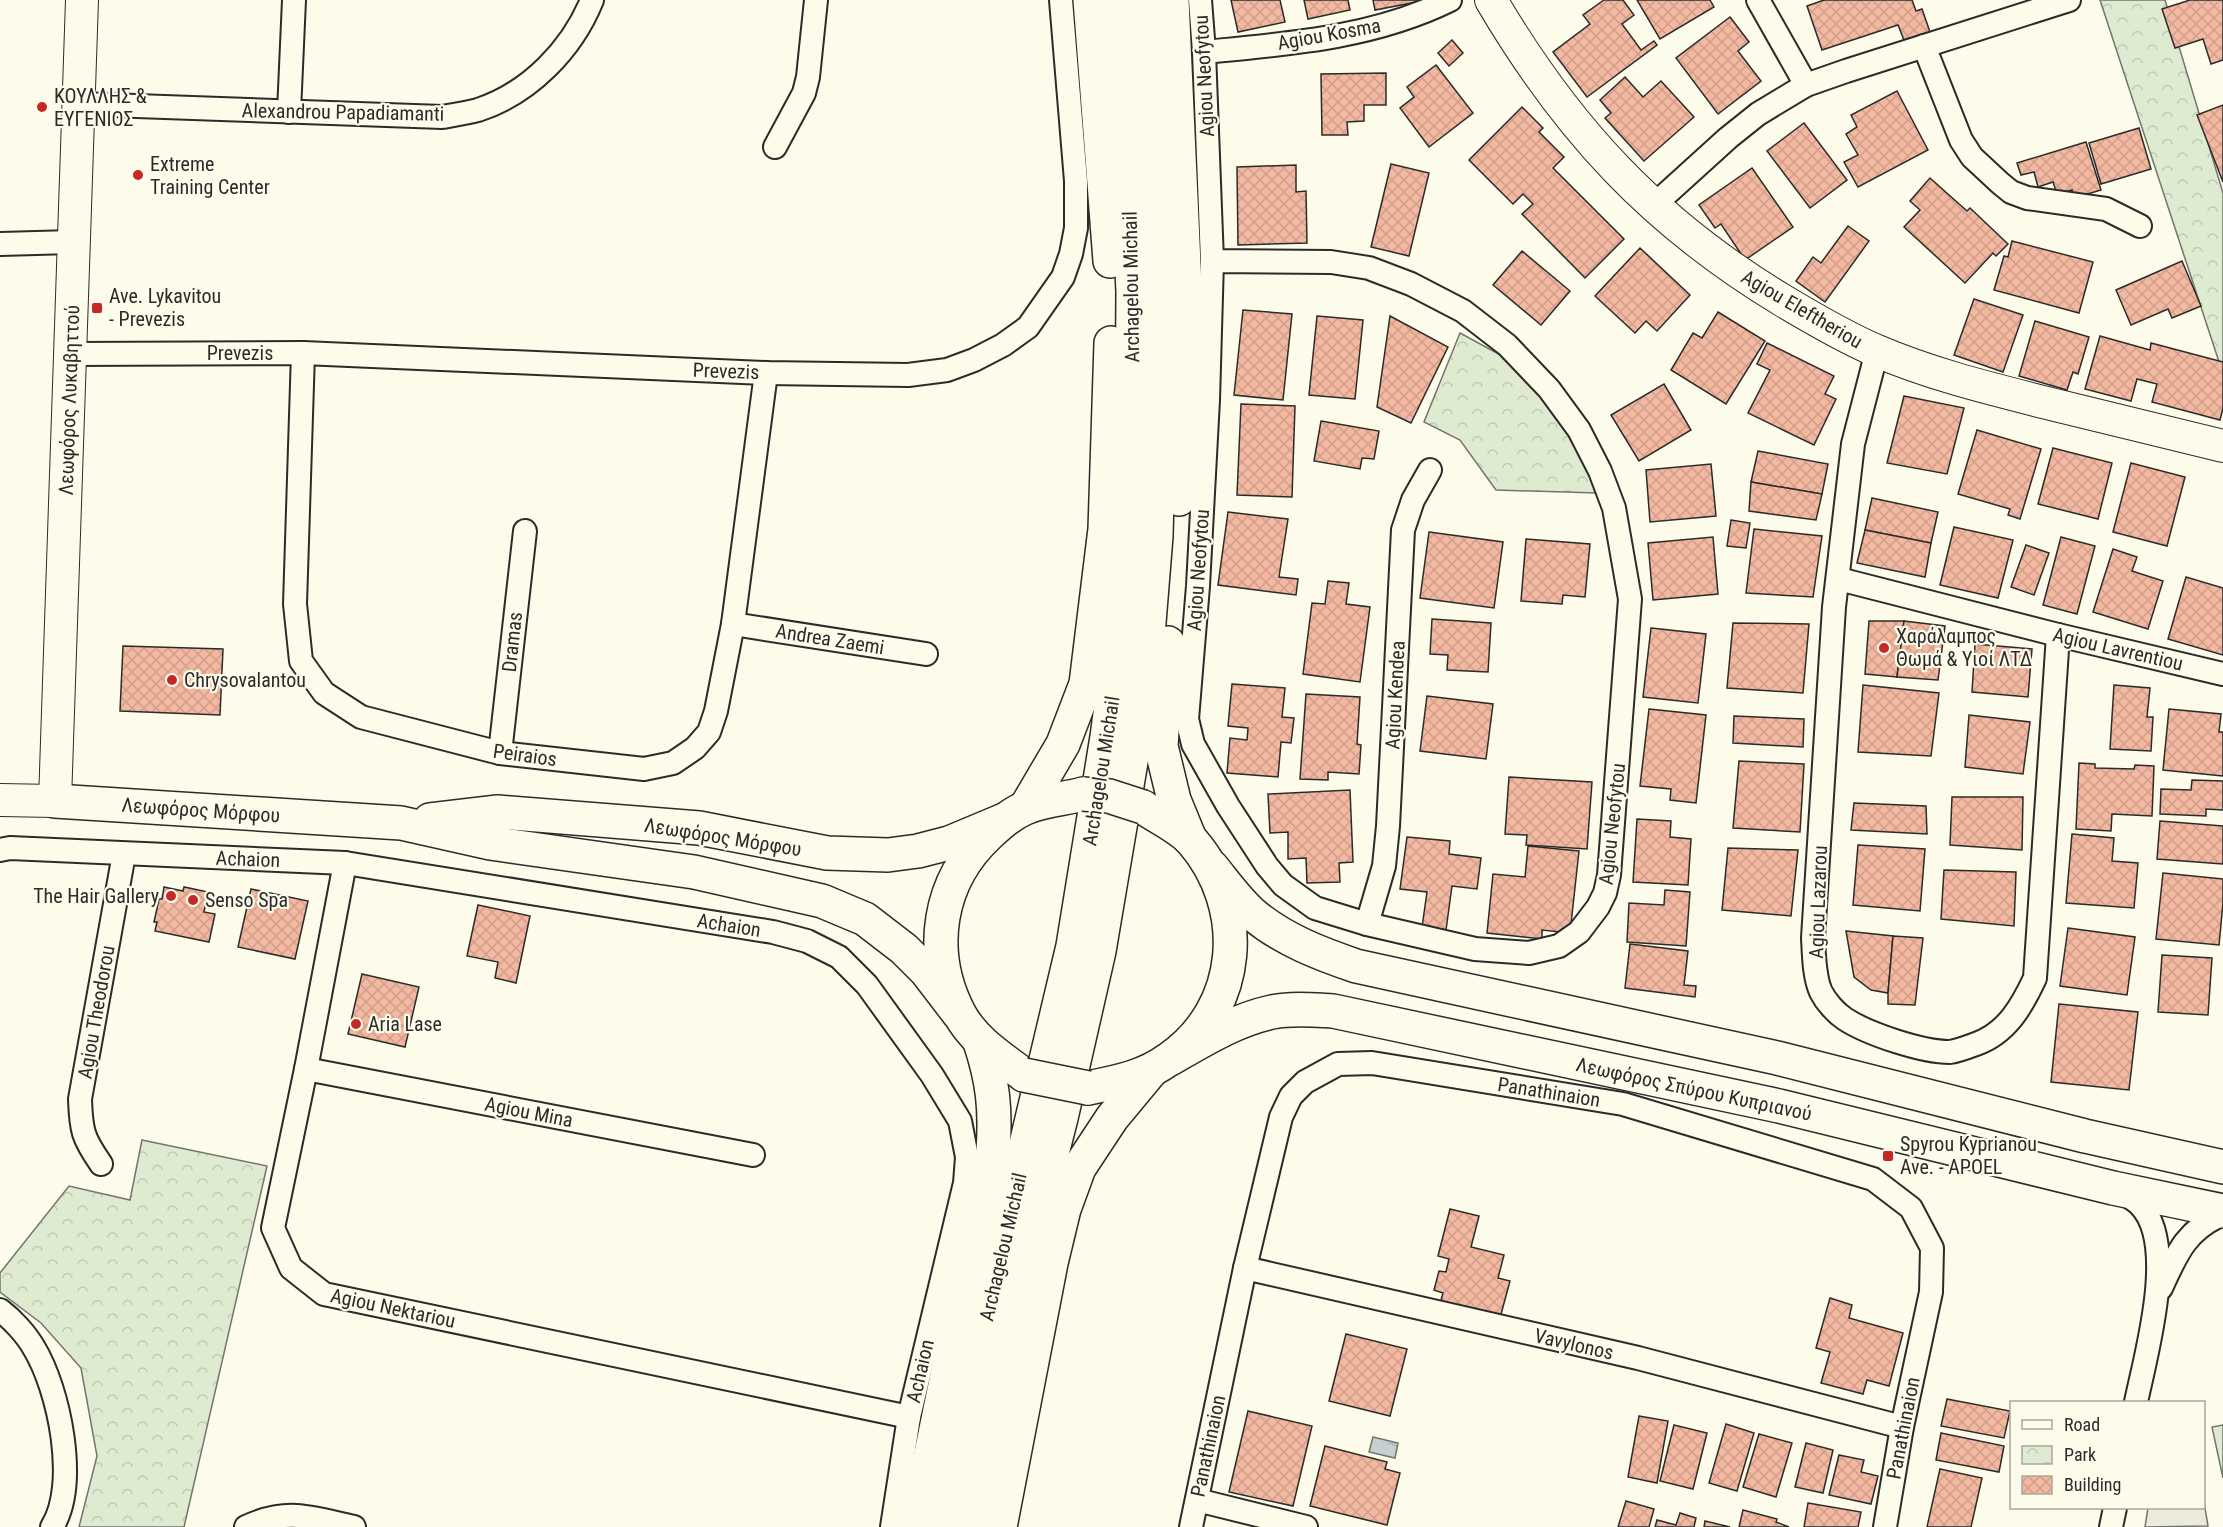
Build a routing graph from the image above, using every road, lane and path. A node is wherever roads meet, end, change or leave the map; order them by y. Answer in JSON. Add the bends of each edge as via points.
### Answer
{"nodes":[{"id":1,"x":82,"y":0,"type":"edge"},
{"id":2,"x":294,"y":0,"type":"edge"},
{"id":3,"x":592,"y":0,"type":"edge"},
{"id":4,"x":816,"y":0,"type":"edge"},
{"id":5,"x":1061,"y":0,"type":"edge"},
{"id":6,"x":1090,"y":0,"type":"edge"},
{"id":7,"x":1119,"y":0,"type":"edge"},
{"id":8,"x":1147,"y":0,"type":"edge"},
{"id":9,"x":1172,"y":0,"type":"edge"},
{"id":10,"x":1200,"y":0,"type":"edge"},
{"id":11,"x":1450,"y":0,"type":"edge"},
{"id":12,"x":1491,"y":0,"type":"edge"},
{"id":13,"x":1758,"y":0,"type":"edge"},
{"id":14,"x":2069,"y":0,"type":"edge"},
{"id":15,"x":1924,"y":46,"type":"junction"},
{"id":16,"x":1204,"y":52,"type":"junction"},
{"id":17,"x":1806,"y":85,"type":"junction"},
{"id":18,"x":80,"y":104,"type":"junction"},
{"id":19,"x":289,"y":112,"type":"junction"},
{"id":20,"x":775,"y":147,"type":"dead end"},
{"id":21,"x":1653,"y":206,"type":"junction"},
{"id":22,"x":2139,"y":226,"type":"dead end"},
{"id":23,"x":72,"y":242,"type":"junction"},
{"id":24,"x":0,"y":244,"type":"edge"},
{"id":25,"x":1212,"y":261,"type":"junction"},
{"id":26,"x":1877,"y":351,"type":"junction"},
{"id":27,"x":303,"y":353,"type":"junction"},
{"id":28,"x":71,"y":354,"type":"junction"},
{"id":29,"x":766,"y":372,"type":"junction"},
{"id":30,"x":2223,"y":446,"type":"edge"},
{"id":31,"x":1430,"y":470,"type":"dead end"},
{"id":32,"x":525,"y":531,"type":"dead end"},
{"id":33,"x":1839,"y":579,"type":"junction"},
{"id":34,"x":733,"y":624,"type":"junction"},
{"id":35,"x":2058,"y":635,"type":"junction"},
{"id":36,"x":926,"y":654,"type":"dead end"},
{"id":37,"x":2223,"y":674,"type":"edge"},
{"id":38,"x":500,"y":753,"type":"junction"},
{"id":39,"x":0,"y":800,"type":"edge"},
{"id":40,"x":55,"y":801,"type":"junction"},
{"id":41,"x":1015,"y":813,"type":"junction"},
{"id":42,"x":401,"y":823,"type":"junction"},
{"id":43,"x":1190,"y":839,"type":"junction"},
{"id":44,"x":0,"y":850,"type":"edge"},
{"id":45,"x":124,"y":854,"type":"junction"},
{"id":46,"x":345,"y":863,"type":"junction"},
{"id":47,"x":1212,"y":867,"type":"junction"},
{"id":48,"x":1367,"y":924,"type":"junction"},
{"id":49,"x":959,"y":1014,"type":"junction"},
{"id":50,"x":980,"y":1042,"type":"junction"},
{"id":51,"x":1160,"y":1065,"type":"junction"},
{"id":52,"x":306,"y":1069,"type":"junction"},
{"id":53,"x":753,"y":1155,"type":"dead end"},
{"id":54,"x":101,"y":1164,"type":"dead end"},
{"id":55,"x":2223,"y":1167,"type":"edge"},
{"id":56,"x":2113,"y":1188,"type":"junction"},
{"id":57,"x":2223,"y":1213,"type":"edge"},
{"id":58,"x":1245,"y":1269,"type":"junction"},
{"id":59,"x":2158,"y":1295,"type":"junction"},
{"id":60,"x":0,"y":1310,"type":"edge"},
{"id":61,"x":2136,"y":1401,"type":"edge"},
{"id":62,"x":909,"y":1417,"type":"junction"},
{"id":63,"x":1902,"y":1427,"type":"junction"},
{"id":64,"x":1197,"y":1500,"type":"junction"},
{"id":65,"x":2115,"y":1509,"type":"edge"},
{"id":66,"x":52,"y":1527,"type":"edge"},
{"id":67,"x":246,"y":1527,"type":"edge"},
{"id":68,"x":354,"y":1527,"type":"edge"},
{"id":69,"x":892,"y":1527,"type":"edge"},
{"id":70,"x":916,"y":1527,"type":"edge"},
{"id":71,"x":942,"y":1527,"type":"edge"},
{"id":72,"x":973,"y":1527,"type":"edge"},
{"id":73,"x":1000,"y":1527,"type":"edge"},
{"id":74,"x":1191,"y":1527,"type":"edge"},
{"id":75,"x":1306,"y":1527,"type":"edge"},
{"id":76,"x":1884,"y":1527,"type":"edge"},
{"id":77,"x":2111,"y":1527,"type":"edge"}],
"edges":[{"from":1,"to":18,"type":"street","name":"Λεωφόρος Λυκαβηττού"},
{"from":2,"to":19,"type":"street"},
{"from":3,"to":19,"type":"street","name":"Alexandrou Papadiamanti","via":[[565,48],[536,77],[509,96],[478,110],[442,117]]},
{"from":4,"to":20,"type":"street","via":[[804,93]]},
{"from":5,"to":29,"type":"street","name":"Prevezis","via":[[1076,181],[1076,228],[1064,278],[1029,327],[974,360],[947,370],[908,375]]},
{"from":6,"to":41,"type":"main road","via":[[1113,291],[1105,530],[1086,684],[1063,744]]},
{"from":7,"to":71,"type":"main road","name":"Archagelou Michail","via":[[1133,292],[1132,435],[1120,638],[1073,946],[1000,1254]]},
{"from":8,"to":72,"type":"main road","name":"Archagelou Michail","via":[[1161,330],[1156,536],[1148,635],[1099,951],[1025,1260]]},
{"from":9,"to":43,"type":"main road","via":[[1185,287],[1184,387],[1178,539],[1161,746],[1174,800]]},
{"from":10,"to":16,"type":"street","name":"Agiou Neofytou"},
{"from":11,"to":16,"type":"street","name":"Agiou Kosma","via":[[1412,17],[1341,36]]},
{"from":12,"to":21,"type":"street","name":"Agiou Eleftheriou","via":[[1563,108],[1603,156]]},
{"from":13,"to":17,"type":"street"},
{"from":14,"to":15,"type":"street"},
{"from":15,"to":17,"type":"street"},
{"from":15,"to":22,"type":"street","via":[[1961,140],[1971,157],[1992,177],[2011,192],[2027,198],[2106,208]]},
{"from":16,"to":25,"type":"street","name":"Agiou Neofytou"},
{"from":17,"to":21,"type":"street","via":[[1758,114]]},
{"from":18,"to":19,"type":"street","name":"Alexandrou Papadiamanti"},
{"from":18,"to":23,"type":"street","name":"Λεωφόρος Λυκαβηττού"},
{"from":21,"to":26,"type":"street","name":"Agiou Eleftheriou","via":[[1750,281],[1816,321]]},
{"from":23,"to":24,"type":"street"},
{"from":23,"to":28,"type":"street","name":"Λεωφόρος Λυκαβηττού"},
{"from":25,"to":48,"type":"street","name":"Agiou Neofytou","via":[[1208,412],[1188,730],[1228,806],[1283,885],[1315,908]]},
{"from":25,"to":48,"type":"street","name":"Agiou Neofytou","via":[[1331,262],[1369,268],[1463,311],[1507,345],[1549,389],[1579,430],[1614,507],[1630,599],[1609,875],[1598,907],[1579,932],[1559,946],[1528,953],[1475,950]]},
{"from":26,"to":30,"type":"street","name":"Agiou Eleftheriou","via":[[1993,390]]},
{"from":26,"to":33,"type":"street","name":"Agiou Lazarou","via":[[1853,444]]},
{"from":27,"to":28,"type":"street","name":"Prevezis"},
{"from":27,"to":29,"type":"street","name":"Prevezis"},
{"from":27,"to":38,"type":"street","name":"Peiraios","via":[[295,604],[301,661],[324,693],[361,717]]},
{"from":28,"to":40,"type":"street","name":"Λεωφόρος Λυκαβηττού"},
{"from":29,"to":34,"type":"street","name":"Peiraios"},
{"from":31,"to":48,"type":"street","name":"Agiou Kendea","via":[[1413,500],[1403,530],[1388,826],[1384,866]]},
{"from":32,"to":38,"type":"street","name":"Dramas"},
{"from":33,"to":35,"type":"street","name":"Agiou Lavrentiou"},
{"from":33,"to":35,"type":"street","name":"Agiou Lazarou","via":[[1813,938],[1815,965],[1821,991],[1845,1019],[1879,1036],[1917,1046],[1951,1052],[1978,1044],[2004,1028],[2022,1006],[2036,978]]},
{"from":34,"to":36,"type":"street","name":"Andrea Zaemi"},
{"from":34,"to":38,"type":"street","name":"Peiraios","via":[[709,732],[673,763],[644,770]]},
{"from":35,"to":37,"type":"street","name":"Agiou Lavrentiou"},
{"from":39,"to":40,"type":"street","name":"Λεωφόρος Μόρφου"},
{"from":40,"to":42,"type":"main road","name":"Λεωφόρος Μόρφου"},
{"from":41,"to":42,"type":"main road","name":"Λεωφόρος Μόρφου","via":[[949,843],[888,855],[827,853],[699,828],[498,812]]},
{"from":41,"to":43,"type":"main road","name":"Λεωφόρος Μόρφου","bridge":true,"via":[[1083,794],[1109,796],[1143,807]]},
{"from":41,"to":49,"type":"main road","via":[[972,849],[950,887],[940,930],[943,973]]},
{"from":42,"to":49,"type":"main road","name":"Λεωφόρος Μόρφου","via":[[490,843],[694,872],[822,901],[865,919],[904,949]]},
{"from":43,"to":47,"type":"main road"},
{"from":44,"to":45,"type":"street","name":"Achaion"},
{"from":45,"to":46,"type":"street","name":"Achaion"},
{"from":45,"to":54,"type":"street","name":"Agiou Theodorou","via":[[80,1099],[86,1142]]},
{"from":46,"to":52,"type":"street","name":"Agiou Nektariou"},
{"from":46,"to":62,"type":"street","name":"Achaion","via":[[773,932],[807,941],[839,957],[867,985],[932,1075],[960,1121],[967,1157],[965,1183]]},
{"from":47,"to":51,"type":"main road","via":[[1226,900],[1231,935],[1228,970],[1216,1004],[1197,1034]]},
{"from":47,"to":55,"type":"main road","via":[[1255,916],[1296,942],[1356,966],[1777,1058]]},
{"from":49,"to":50,"type":"main road"},
{"from":50,"to":51,"type":"main road","bridge":true,"via":[[1024,1075],[1088,1088],[1127,1080]]},
{"from":50,"to":70,"type":"main road","via":[[996,1116],[993,1150]]},
{"from":51,"to":56,"type":"main road","name":"Λεωφόρος Σπύρου Κυπριανού","via":[[1235,1024],[1272,1012],[1333,1011],[1779,1106]]},
{"from":51,"to":73,"type":"main road","via":[[1112,1118],[1079,1168],[1064,1209]]},
{"from":52,"to":53,"type":"street","name":"Agiou Mina"},
{"from":52,"to":62,"type":"street","name":"Agiou Nektariou","via":[[273,1228],[291,1269],[324,1294]]},
{"from":56,"to":57,"type":"main road","name":"Λεωφόρος Σπύρου Κυπριανού"},
{"from":56,"to":59,"type":"street","via":[[2142,1207],[2151,1226],[2156,1244]]},
{"from":57,"to":59,"type":"street","via":[[2189,1235]]},
{"from":58,"to":63,"type":"street","name":"Vavylonos","via":[[1638,1358]]},
{"from":58,"to":63,"type":"street","name":"Panathinaion","via":[[1281,1117],[1305,1082],[1338,1064],[1372,1063],[1623,1104],[1872,1179],[1911,1208],[1932,1248],[1931,1292]]},
{"from":58,"to":64,"type":"street","name":"Panathinaion"},
{"from":59,"to":61,"type":"street"},
{"from":60,"to":66,"type":"street","via":[[34,1347],[50,1381],[60,1419],[66,1466],[62,1497]]},
{"from":62,"to":69,"type":"street","name":"Achaion"},
{"from":63,"to":76,"type":"street","name":"Panathinaion"},
{"from":64,"to":74,"type":"street","name":"Panathinaion"},
{"from":64,"to":75,"type":"street"},
{"from":65,"to":77,"type":"street"},
{"from":67,"to":68,"type":"street","via":[[265,1518],[296,1514]]}]}
